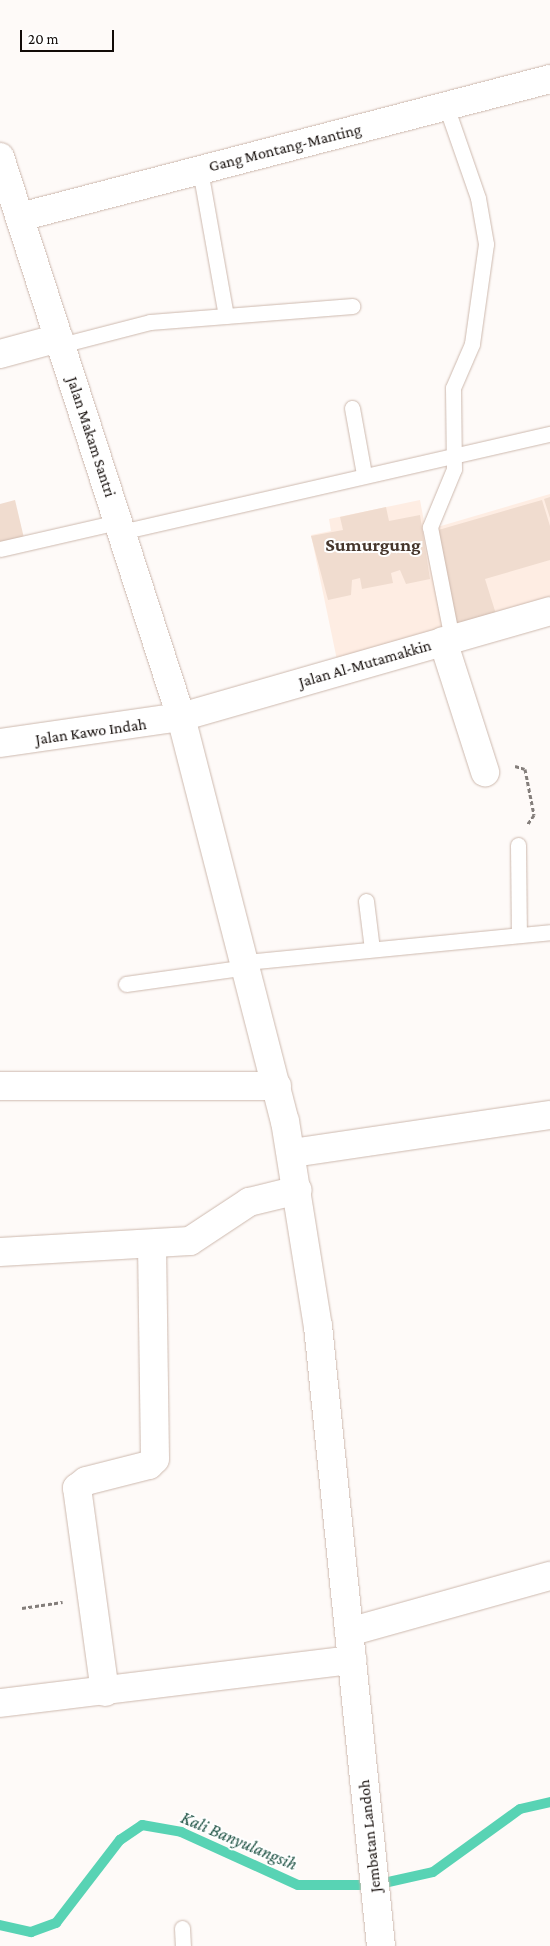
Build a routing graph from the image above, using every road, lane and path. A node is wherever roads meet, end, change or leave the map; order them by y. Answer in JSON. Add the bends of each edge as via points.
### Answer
{"nodes":[{"id":1,"x":550,"y":79,"type":"edge"},
{"id":2,"x":446,"y":106,"type":"junction"},
{"id":3,"x":0,"y":157,"type":"edge"},
{"id":4,"x":200,"y":170,"type":"junction"},
{"id":5,"x":20,"y":217,"type":"junction"},
{"id":6,"x":352,"y":306,"type":"dead end"},
{"id":7,"x":226,"y":316,"type":"junction"},
{"id":8,"x":60,"y":341,"type":"junction"},
{"id":9,"x":0,"y":354,"type":"edge"},
{"id":10,"x":352,"y":408,"type":"dead end"},
{"id":11,"x":550,"y":434,"type":"edge"},
{"id":12,"x":455,"y":453,"type":"junction"},
{"id":13,"x":364,"y":474,"type":"junction"},
{"id":14,"x":120,"y":527,"type":"junction"},
{"id":15,"x":0,"y":549,"type":"edge"},
{"id":16,"x":550,"y":611,"type":"edge"},
{"id":17,"x":448,"y":640,"type":"junction"},
{"id":18,"x":181,"y":717,"type":"junction"},
{"id":19,"x":0,"y":744,"type":"edge"},
{"id":20,"x":485,"y":772,"type":"joint"},
{"id":21,"x":518,"y":845,"type":"joint"},
{"id":22,"x":366,"y":901,"type":"dead end"},
{"id":23,"x":550,"y":932,"type":"edge"},
{"id":24,"x":519,"y":935,"type":"junction"},
{"id":25,"x":372,"y":950,"type":"junction"},
{"id":26,"x":247,"y":964,"type":"junction"},
{"id":27,"x":126,"y":984,"type":"dead end"},
{"id":28,"x":0,"y":1086,"type":"edge"},
{"id":29,"x":277,"y":1086,"type":"junction"},
{"id":30,"x":550,"y":1115,"type":"edge"},
{"id":31,"x":292,"y":1153,"type":"junction"},
{"id":32,"x":298,"y":1190,"type":"junction"},
{"id":33,"x":152,"y":1244,"type":"junction"},
{"id":34,"x":0,"y":1252,"type":"edge"},
{"id":35,"x":550,"y":1576,"type":"edge"},
{"id":36,"x":92,"y":1599,"type":"junction"},
{"id":37,"x":22,"y":1608,"type":"dead end"},
{"id":38,"x":349,"y":1632,"type":"junction"},
{"id":39,"x":352,"y":1660,"type":"junction"},
{"id":40,"x":105,"y":1692,"type":"junction"},
{"id":41,"x":0,"y":1703,"type":"edge"},
{"id":42,"x":182,"y":1928,"type":"dead end"},
{"id":43,"x":183,"y":1946,"type":"edge"},
{"id":44,"x":381,"y":1946,"type":"edge"}],
"edges":[{"from":1,"to":2,"type":"street","name":"Gang Montang-Manting"},
{"from":2,"to":4,"type":"street","name":"Gang Montang-Manting"},
{"from":2,"to":12,"type":"lane","via":[[478,198],[486,244],[472,344],[453,388]]},
{"from":3,"to":5,"type":"street","name":"Jalan Makam Santri"},
{"from":4,"to":5,"type":"street","name":"Gang Montang-Manting"},
{"from":4,"to":7,"type":"lane"},
{"from":5,"to":8,"type":"street","name":"Jalan Makam Santri"},
{"from":6,"to":7,"type":"lane"},
{"from":7,"to":8,"type":"lane","via":[[150,322]]},
{"from":8,"to":9,"type":"street"},
{"from":8,"to":14,"type":"street","name":"Jalan Makam Santri"},
{"from":10,"to":13,"type":"lane"},
{"from":11,"to":12,"type":"lane"},
{"from":12,"to":13,"type":"lane"},
{"from":12,"to":17,"type":"lane","via":[[453,474],[430,527]]},
{"from":13,"to":14,"type":"lane"},
{"from":14,"to":15,"type":"lane"},
{"from":14,"to":18,"type":"street","name":"Jalan Makam Santri"},
{"from":16,"to":17,"type":"street","name":"Jalan Al-Mutamakkin"},
{"from":17,"to":18,"type":"street","name":"Jalan Al-Mutamakkin"},
{"from":17,"to":20,"type":"street"},
{"from":18,"to":19,"type":"street","name":"Jalan Kawo Indah"},
{"from":18,"to":26,"type":"street","name":"Jalan Makam Santri"},
{"from":20,"to":21,"type":"path","via":[[525,767],[534,815],[520,834]]},
{"from":21,"to":24,"type":"lane"},
{"from":22,"to":25,"type":"lane"},
{"from":23,"to":24,"type":"lane"},
{"from":24,"to":25,"type":"lane"},
{"from":25,"to":26,"type":"lane"},
{"from":26,"to":27,"type":"lane"},
{"from":26,"to":29,"type":"street","name":"Jalan Makam Santri"},
{"from":28,"to":29,"type":"street"},
{"from":29,"to":31,"type":"street","name":"Jalan Makam Santri"},
{"from":30,"to":31,"type":"street"},
{"from":31,"to":32,"type":"street","name":"Jalan Makam Santri"},
{"from":32,"to":33,"type":"street","via":[[249,1202],[193,1240]]},
{"from":32,"to":38,"type":"street","name":"Jembatan Landoh","via":[[318,1326]]},
{"from":33,"to":34,"type":"street"},
{"from":33,"to":36,"type":"street","via":[[156,1457],[149,1466],[78,1486]]},
{"from":35,"to":38,"type":"street"},
{"from":36,"to":37,"type":"path"},
{"from":36,"to":40,"type":"street"},
{"from":38,"to":39,"type":"street","name":"Jembatan Landoh"},
{"from":39,"to":40,"type":"street"},
{"from":39,"to":44,"type":"street","name":"Jembatan Landoh"},
{"from":40,"to":41,"type":"street"},
{"from":42,"to":43,"type":"lane"}]}
